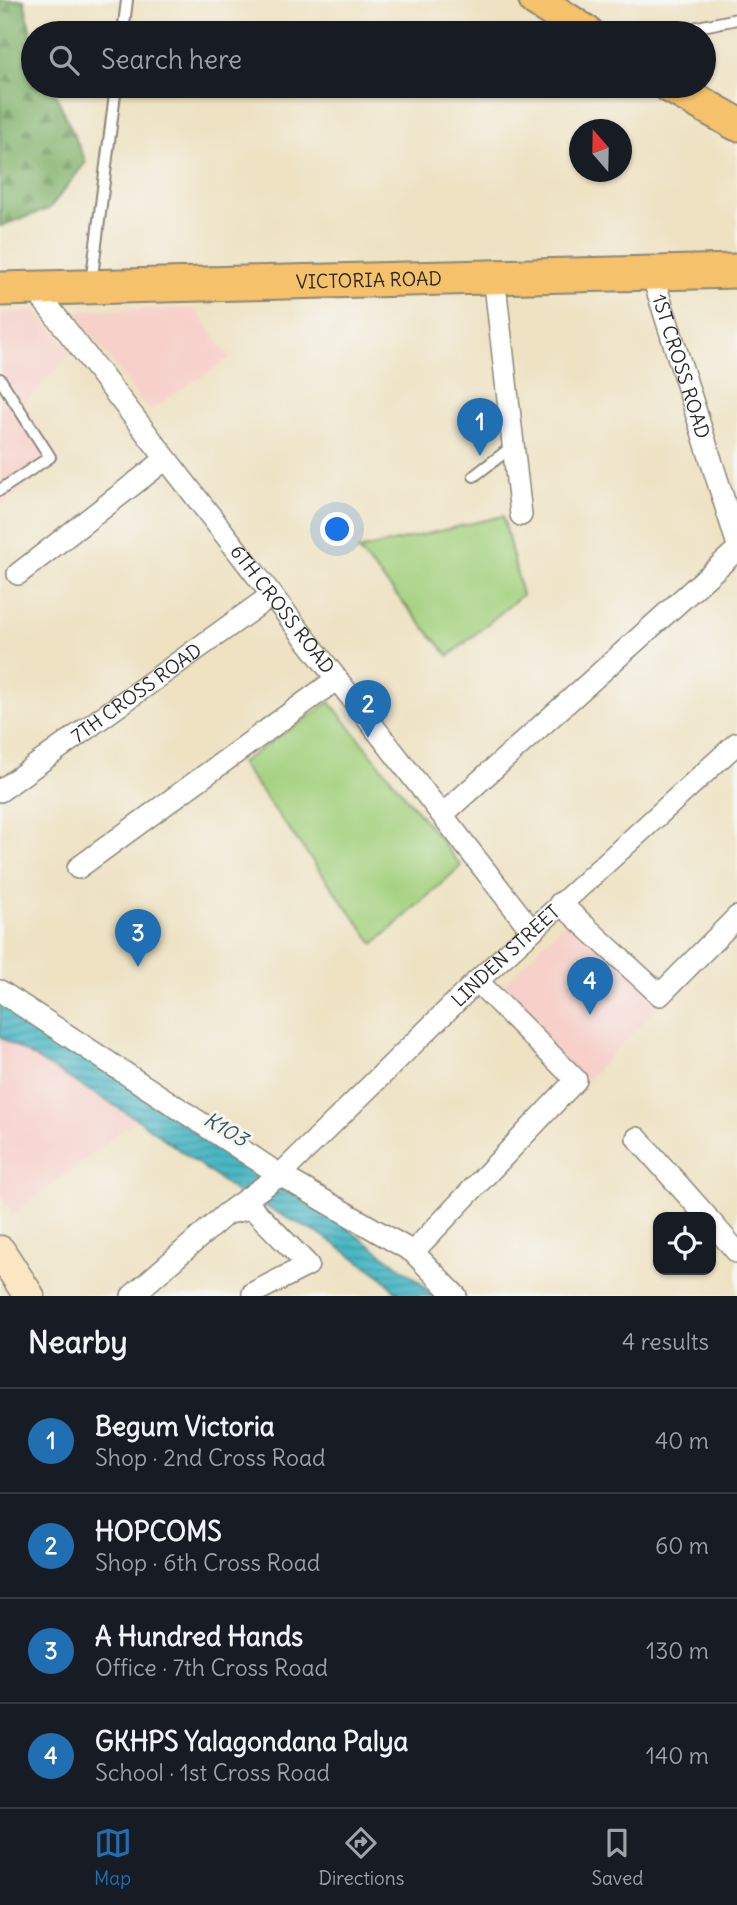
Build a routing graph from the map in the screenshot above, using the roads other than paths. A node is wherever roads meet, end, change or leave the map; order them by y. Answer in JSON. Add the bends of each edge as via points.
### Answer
{"nodes":[{"id":1,"x":127,"y":0,"type":"edge"},
{"id":2,"x":536,"y":0,"type":"edge"},
{"id":3,"x":737,"y":19,"type":"edge"},
{"id":4,"x":124,"y":21,"type":"edge"},
{"id":5,"x":568,"y":21,"type":"edge"},
{"id":6,"x":716,"y":23,"type":"edge"},
{"id":7,"x":114,"y":98,"type":"edge"},
{"id":8,"x":691,"y":98,"type":"edge"},
{"id":9,"x":737,"y":124,"type":"edge"},
{"id":10,"x":651,"y":271,"type":"junction"},
{"id":11,"x":737,"y":271,"type":"edge"},
{"id":12,"x":494,"y":275,"type":"junction"},
{"id":13,"x":90,"y":287,"type":"junction"},
{"id":14,"x":34,"y":288,"type":"junction"},
{"id":15,"x":0,"y":289,"type":"edge"},
{"id":16,"x":0,"y":379,"type":"edge"},
{"id":17,"x":513,"y":446,"type":"junction"},
{"id":18,"x":166,"y":459,"type":"junction"},
{"id":19,"x":474,"y":476,"type":"dead end"},
{"id":20,"x":0,"y":491,"type":"edge"},
{"id":21,"x":521,"y":515,"type":"dead end"},
{"id":22,"x":737,"y":542,"type":"edge"},
{"id":23,"x":737,"y":550,"type":"edge"},
{"id":24,"x":18,"y":573,"type":"dead end"},
{"id":25,"x":272,"y":594,"type":"junction"},
{"id":26,"x":337,"y":679,"type":"junction"},
{"id":27,"x":737,"y":743,"type":"edge"},
{"id":28,"x":3,"y":782,"type":"edge"},
{"id":29,"x":442,"y":815,"type":"junction"},
{"id":30,"x":78,"y":869,"type":"dead end"},
{"id":31,"x":560,"y":903,"type":"junction"},
{"id":32,"x":737,"y":917,"type":"edge"},
{"id":33,"x":532,"y":931,"type":"junction"},
{"id":34,"x":477,"y":981,"type":"junction"},
{"id":35,"x":0,"y":991,"type":"edge"},
{"id":36,"x":637,"y":1138,"type":"dead end"},
{"id":37,"x":280,"y":1175,"type":"junction"},
{"id":38,"x":229,"y":1212,"type":"junction"},
{"id":39,"x":703,"y":1212,"type":"edge"},
{"id":40,"x":716,"y":1228,"type":"edge"},
{"id":41,"x":0,"y":1251,"type":"edge"},
{"id":42,"x":413,"y":1252,"type":"junction"},
{"id":43,"x":737,"y":1252,"type":"edge"},
{"id":44,"x":253,"y":1293,"type":"dead end"},
{"id":45,"x":29,"y":1296,"type":"edge"},
{"id":46,"x":132,"y":1296,"type":"edge"},
{"id":47,"x":456,"y":1296,"type":"edge"}],
"edges":[{"from":1,"to":4,"type":"lane"},
{"from":2,"to":5,"type":"main road"},
{"from":3,"to":6,"type":"lane"},
{"from":7,"to":13,"type":"lane"},
{"from":8,"to":9,"type":"main road"},
{"from":10,"to":11,"type":"main road","name":"VICTORIA ROAD"},
{"from":10,"to":12,"type":"main road","name":"VICTORIA ROAD"},
{"from":10,"to":22,"type":"street","name":"1ST CROSS ROAD"},
{"from":12,"to":13,"type":"main road","name":"VICTORIA ROAD"},
{"from":12,"to":17,"type":"street"},
{"from":13,"to":14,"type":"main road","name":"VICTORIA ROAD"},
{"from":14,"to":15,"type":"main road","name":"VICTORIA ROAD"},
{"from":14,"to":18,"type":"street","name":"6TH CROSS ROAD"},
{"from":16,"to":20,"type":"lane","via":[[50,457]]},
{"from":17,"to":19,"type":"lane"},
{"from":17,"to":21,"type":"street"},
{"from":18,"to":24,"type":"street"},
{"from":18,"to":25,"type":"street","name":"6TH CROSS ROAD"},
{"from":23,"to":29,"type":"street"},
{"from":25,"to":26,"type":"street","name":"6TH CROSS ROAD"},
{"from":25,"to":28,"type":"street","name":"7TH CROSS ROAD"},
{"from":26,"to":29,"type":"street","name":"6TH CROSS ROAD"},
{"from":26,"to":30,"type":"street"},
{"from":27,"to":31,"type":"street","name":"LINDEN STREET"},
{"from":29,"to":33,"type":"street","name":"6TH CROSS ROAD"},
{"from":31,"to":32,"type":"street","via":[[660,995]]},
{"from":31,"to":33,"type":"street","name":"LINDEN STREET"},
{"from":33,"to":34,"type":"street","name":"LINDEN STREET"},
{"from":34,"to":37,"type":"street","name":"LINDEN STREET"},
{"from":34,"to":42,"type":"street","via":[[576,1080]]},
{"from":35,"to":37,"type":"street"},
{"from":36,"to":39,"type":"street"},
{"from":37,"to":38,"type":"street","name":"LINDEN STREET"},
{"from":37,"to":42,"type":"street"},
{"from":38,"to":44,"type":"street","via":[[251,1208],[308,1265]]},
{"from":38,"to":46,"type":"street"},
{"from":40,"to":43,"type":"street"},
{"from":41,"to":45,"type":"street"},
{"from":42,"to":47,"type":"street"}]}
